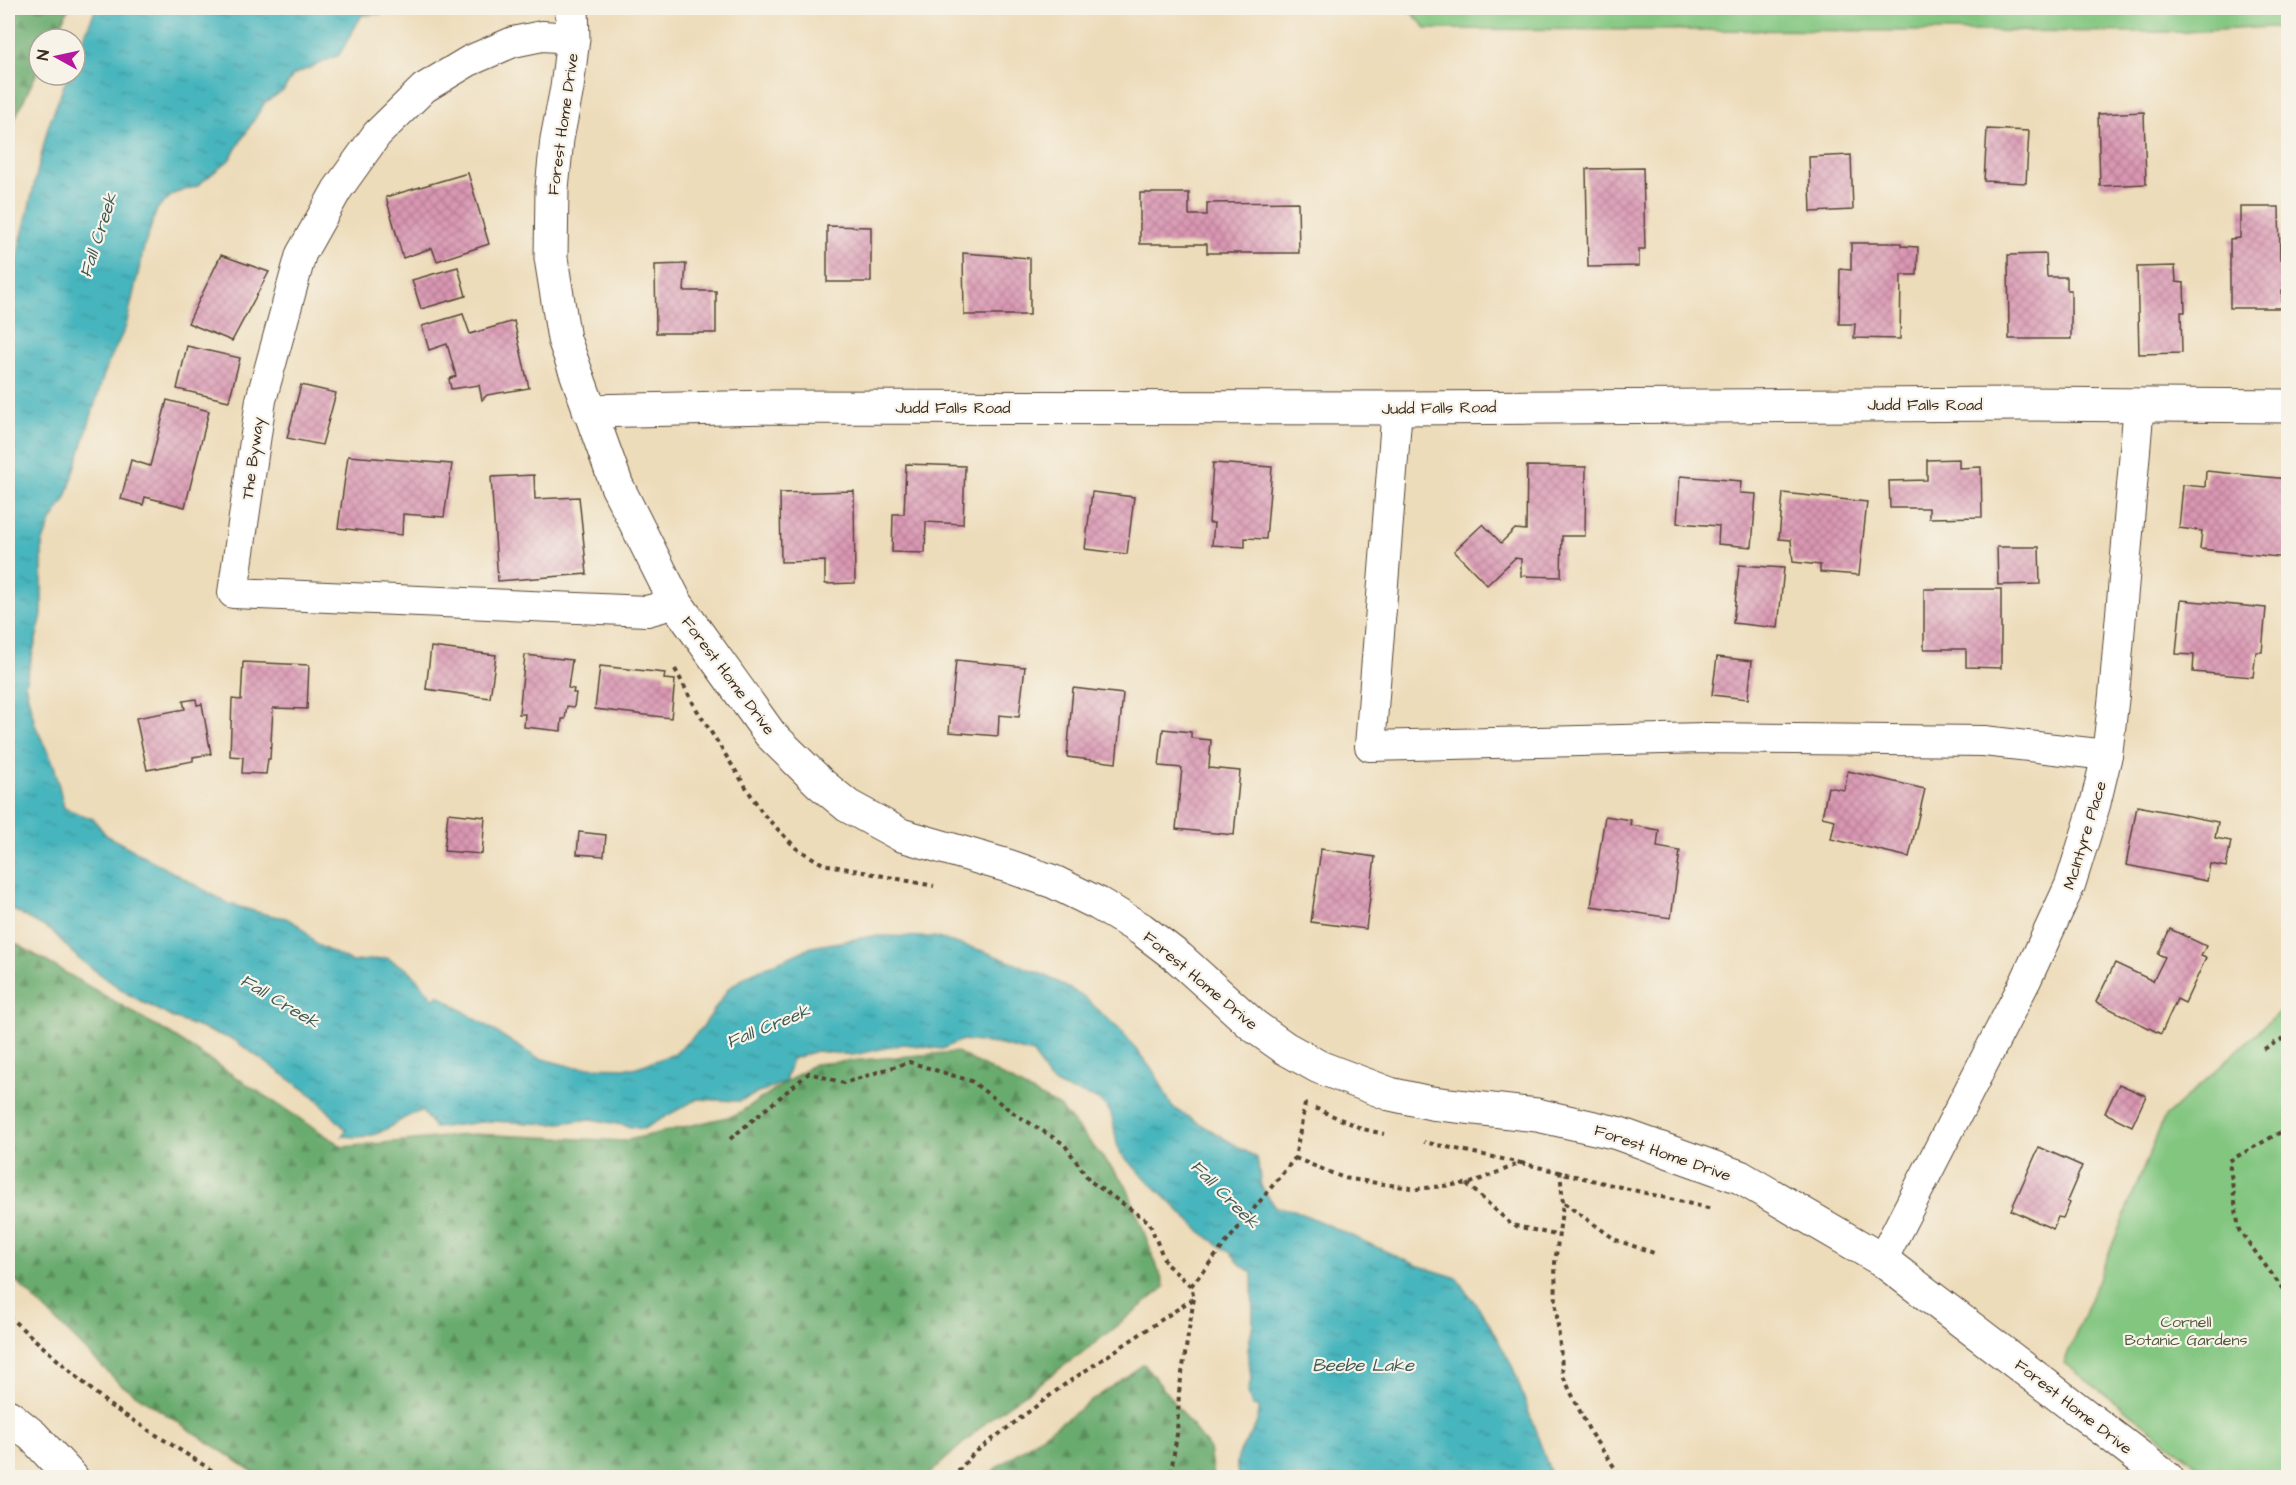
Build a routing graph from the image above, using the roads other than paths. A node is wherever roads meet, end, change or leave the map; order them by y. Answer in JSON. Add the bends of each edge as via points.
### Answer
{"nodes":[{"id":1,"x":573,"y":22,"type":"edge"},
{"id":2,"x":2139,"y":404,"type":"junction"},
{"id":3,"x":2289,"y":406,"type":"edge"},
{"id":4,"x":1396,"y":408,"type":"junction"},
{"id":5,"x":590,"y":411,"type":"junction"},
{"id":6,"x":676,"y":603,"type":"junction"},
{"id":7,"x":2107,"y":755,"type":"junction"},
{"id":8,"x":1882,"y":1260,"type":"junction"},
{"id":9,"x":8,"y":1416,"type":"edge"},
{"id":10,"x":72,"y":1478,"type":"edge"},
{"id":11,"x":2166,"y":1478,"type":"edge"}],
"edges":[{"from":1,"to":5,"type":"street","name":"Forest Home Drive","via":[[567,88],[555,149],[551,258],[564,339]]},
{"from":1,"to":6,"type":"street","name":"The Byway","via":[[469,61],[424,88],[377,134],[337,190],[301,254],[261,400],[233,592],[646,611]]},
{"from":2,"to":3,"type":"street","name":"Judd Falls Road"},
{"from":2,"to":4,"type":"street","name":"Judd Falls Road"},
{"from":2,"to":7,"type":"street","name":"McIntyre Place"},
{"from":4,"to":5,"type":"street","name":"Judd Falls Road","via":[[772,407]]},
{"from":4,"to":7,"type":"street","via":[[1370,746],[1705,738],[1972,740]]},
{"from":5,"to":6,"type":"street","name":"Forest Home Drive","via":[[617,486]]},
{"from":6,"to":8,"type":"street","name":"Forest Home Drive","via":[[770,734],[848,806],[901,835],[1054,882],[1099,904],[1179,958],[1254,1026],[1318,1067],[1390,1094],[1431,1103],[1537,1115],[1617,1133],[1740,1177]]},
{"from":7,"to":8,"type":"street","name":"McIntyre Place","via":[[2070,885]]},
{"from":8,"to":11,"type":"street","name":"Forest Home Drive"},
{"from":9,"to":10,"type":"street","via":[[33,1436]]}]}
